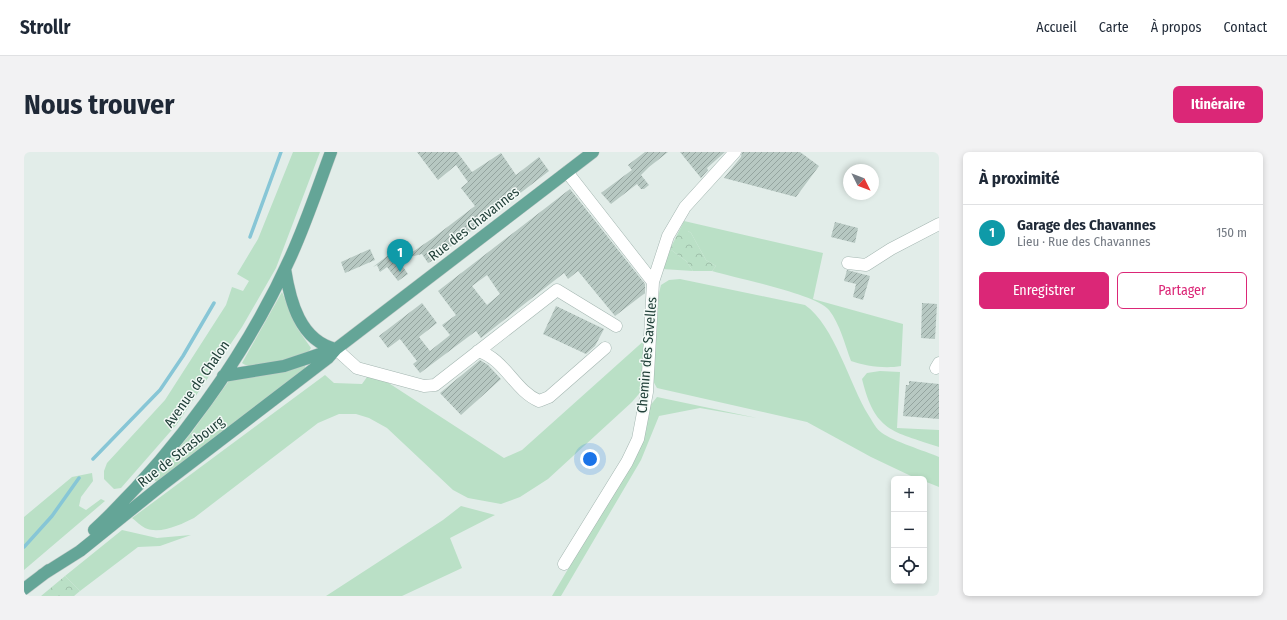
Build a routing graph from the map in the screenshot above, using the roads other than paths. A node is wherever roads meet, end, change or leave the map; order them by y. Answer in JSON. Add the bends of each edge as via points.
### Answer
{"nodes":[{"id":1,"x":331,"y":152,"type":"edge"},
{"id":2,"x":593,"y":152,"type":"edge"},
{"id":3,"x":735,"y":152,"type":"edge"},
{"id":4,"x":566,"y":172,"type":"junction"},
{"id":5,"x":939,"y":224,"type":"edge"},
{"id":6,"x":848,"y":263,"type":"dead end"},
{"id":7,"x":285,"y":269,"type":"junction"},
{"id":8,"x":653,"y":282,"type":"junction"},
{"id":9,"x":616,"y":326,"type":"dead end"},
{"id":10,"x":605,"y":348,"type":"dead end"},
{"id":11,"x":336,"y":349,"type":"junction"},
{"id":12,"x":478,"y":351,"type":"junction"},
{"id":13,"x":223,"y":376,"type":"junction"},
{"id":14,"x":564,"y":564,"type":"dead end"},
{"id":15,"x":42,"y":575,"type":"junction"},
{"id":16,"x":24,"y":590,"type":"edge"}],
"edges":[{"from":1,"to":7,"type":"main road","name":"Avenue de Chalon"},
{"from":2,"to":4,"type":"main road","name":"Rue des Chavannes"},
{"from":3,"to":8,"type":"street","name":"Chemin des Savelles","via":[[685,207],[668,236]]},
{"from":4,"to":8,"type":"street"},
{"from":4,"to":11,"type":"main road","name":"Rue des Chavannes"},
{"from":5,"to":6,"type":"street","via":[[866,265]]},
{"from":7,"to":11,"type":"main road","via":[[291,299],[303,325],[324,346]]},
{"from":7,"to":13,"type":"main road","name":"Avenue de Chalon","via":[[252,331]]},
{"from":8,"to":14,"type":"street","name":"Chemin des Savelles","via":[[646,398],[638,439],[628,462]]},
{"from":9,"to":12,"type":"street","via":[[557,290]]},
{"from":10,"to":12,"type":"street","via":[[549,397],[539,401],[530,397],[496,360]]},
{"from":11,"to":12,"type":"street","via":[[357,368],[424,386],[436,386]]},
{"from":11,"to":13,"type":"main road","via":[[284,366]]},
{"from":11,"to":15,"type":"main road","name":"Rue de Strasbourg","via":[[328,358],[80,551]]},
{"from":13,"to":15,"type":"main road","name":"Avenue de Chalon","via":[[180,434],[124,502],[72,551]]},
{"from":15,"to":16,"type":"main road","name":"Avenue de Chalon"}]}
